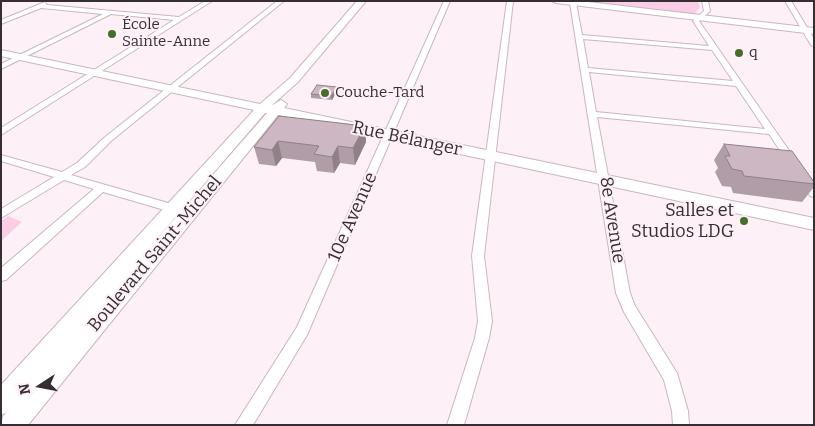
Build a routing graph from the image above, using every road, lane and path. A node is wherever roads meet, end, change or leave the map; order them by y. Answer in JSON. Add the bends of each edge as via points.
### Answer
{"nodes":[{"id":1,"x":51,"y":1,"type":"edge"},
{"id":2,"x":209,"y":1,"type":"edge"},
{"id":3,"x":281,"y":1,"type":"edge"},
{"id":4,"x":362,"y":1,"type":"edge"},
{"id":5,"x":447,"y":1,"type":"edge"},
{"id":6,"x":510,"y":1,"type":"edge"},
{"id":7,"x":556,"y":1,"type":"edge"},
{"id":8,"x":705,"y":1,"type":"edge"},
{"id":9,"x":788,"y":1,"type":"edge"},
{"id":10,"x":573,"y":3,"type":"junction"},
{"id":11,"x":40,"y":6,"type":"junction"},
{"id":12,"x":111,"y":12,"type":"junction"},
{"id":13,"x":182,"y":18,"type":"junction"},
{"id":14,"x":699,"y":18,"type":"junction"},
{"id":15,"x":1,"y":22,"type":"edge"},
{"id":16,"x":809,"y":30,"type":"edge"},
{"id":17,"x":580,"y":37,"type":"junction"},
{"id":18,"x":814,"y":45,"type":"edge"},
{"id":19,"x":714,"y":48,"type":"junction"},
{"id":20,"x":1,"y":53,"type":"edge"},
{"id":21,"x":22,"y":58,"type":"junction"},
{"id":22,"x":1,"y":67,"type":"edge"},
{"id":23,"x":586,"y":70,"type":"junction"},
{"id":24,"x":95,"y":73,"type":"junction"},
{"id":25,"x":739,"y":84,"type":"junction"},
{"id":26,"x":171,"y":88,"type":"junction"},
{"id":27,"x":269,"y":110,"type":"junction"},
{"id":28,"x":593,"y":114,"type":"junction"},
{"id":29,"x":1,"y":132,"type":"edge"},
{"id":30,"x":772,"y":132,"type":"junction"},
{"id":31,"x":389,"y":134,"type":"junction"},
{"id":32,"x":490,"y":156,"type":"junction"},
{"id":33,"x":1,"y":158,"type":"edge"},
{"id":34,"x":62,"y":176,"type":"junction"},
{"id":35,"x":605,"y":180,"type":"junction"},
{"id":36,"x":101,"y":188,"type":"junction"},
{"id":37,"x":814,"y":194,"type":"edge"},
{"id":38,"x":181,"y":211,"type":"junction"},
{"id":39,"x":1,"y":214,"type":"edge"},
{"id":40,"x":814,"y":224,"type":"edge"},
{"id":41,"x":2,"y":274,"type":"edge"},
{"id":42,"x":1,"y":403,"type":"edge"},
{"id":43,"x":12,"y":425,"type":"edge"},
{"id":44,"x":243,"y":425,"type":"edge"},
{"id":45,"x":455,"y":425,"type":"edge"},
{"id":46,"x":681,"y":425,"type":"edge"}],
"edges":[{"from":1,"to":11,"type":"street"},
{"from":2,"to":13,"type":"street"},
{"from":3,"to":26,"type":"street"},
{"from":4,"to":27,"type":"street","name":"Boulevard Saint-Michel","via":[[294,80],[289,94]]},
{"from":5,"to":31,"type":"street","name":"10e Avenue"},
{"from":6,"to":32,"type":"street"},
{"from":7,"to":10,"type":"street"},
{"from":8,"to":14,"type":"street","via":[[707,11]]},
{"from":9,"to":16,"type":"street"},
{"from":10,"to":14,"type":"street"},
{"from":10,"to":17,"type":"street","name":"8e Avenue"},
{"from":11,"to":12,"type":"street"},
{"from":11,"to":15,"type":"street"},
{"from":12,"to":13,"type":"street"},
{"from":12,"to":21,"type":"street"},
{"from":13,"to":24,"type":"street"},
{"from":14,"to":16,"type":"street"},
{"from":14,"to":19,"type":"street","via":[[696,21]]},
{"from":16,"to":18,"type":"street"},
{"from":17,"to":19,"type":"street"},
{"from":17,"to":23,"type":"street","name":"8e Avenue"},
{"from":19,"to":25,"type":"street"},
{"from":20,"to":21,"type":"street","name":"Rue Bélanger"},
{"from":21,"to":22,"type":"street"},
{"from":21,"to":24,"type":"street","name":"Rue Bélanger"},
{"from":23,"to":25,"type":"street"},
{"from":23,"to":28,"type":"street","name":"8e Avenue"},
{"from":24,"to":26,"type":"street","name":"Rue Bélanger"},
{"from":24,"to":29,"type":"street"},
{"from":25,"to":30,"type":"street"},
{"from":26,"to":27,"type":"street","name":"Rue Bélanger"},
{"from":26,"to":34,"type":"street","via":[[81,165]]},
{"from":27,"to":31,"type":"street","name":"Rue Bélanger"},
{"from":27,"to":38,"type":"street","name":"Boulevard Saint-Michel"},
{"from":28,"to":30,"type":"street"},
{"from":28,"to":35,"type":"street","name":"8e Avenue"},
{"from":30,"to":37,"type":"street"},
{"from":31,"to":32,"type":"street","name":"Rue Bélanger"},
{"from":31,"to":44,"type":"street","name":"10e Avenue","via":[[302,331]]},
{"from":32,"to":35,"type":"street","name":"Rue Bélanger"},
{"from":32,"to":45,"type":"street","via":[[478,256],[485,321]]},
{"from":33,"to":34,"type":"street"},
{"from":34,"to":36,"type":"street"},
{"from":34,"to":39,"type":"street"},
{"from":35,"to":40,"type":"street","name":"Rue Bélanger"},
{"from":35,"to":46,"type":"street","name":"8e Avenue","via":[[624,293],[629,308],[671,378]]},
{"from":36,"to":38,"type":"street"},
{"from":36,"to":41,"type":"street"},
{"from":38,"to":42,"type":"street","name":"Boulevard Saint-Michel"},
{"from":38,"to":43,"type":"street","name":"Boulevard Saint-Michel"}]}
